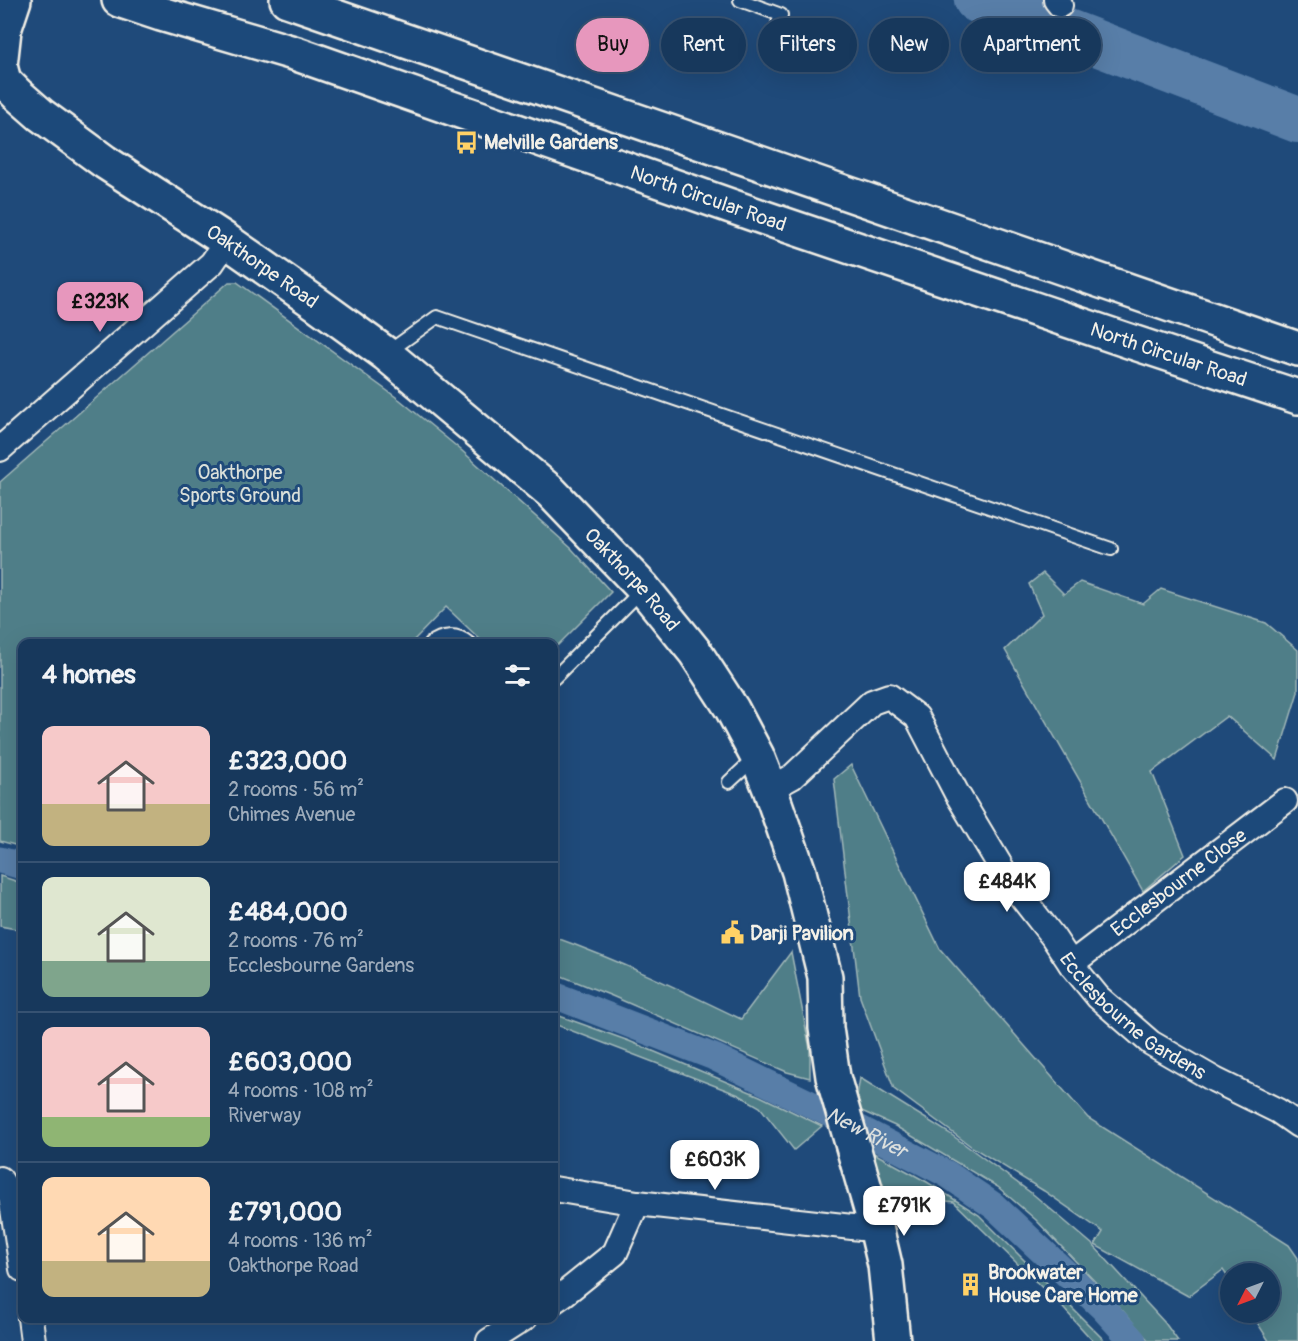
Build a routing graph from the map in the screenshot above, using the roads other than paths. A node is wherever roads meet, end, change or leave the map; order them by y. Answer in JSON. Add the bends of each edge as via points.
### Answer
{"nodes":[{"id":1,"x":14,"y":0,"type":"edge"},
{"id":2,"x":119,"y":0,"type":"edge"},
{"id":3,"x":287,"y":0,"type":"edge"},
{"id":4,"x":740,"y":0,"type":"edge"},
{"id":5,"x":355,"y":12,"type":"edge"},
{"id":6,"x":780,"y":18,"type":"edge"},
{"id":7,"x":1,"y":76,"type":"edge"},
{"id":8,"x":227,"y":241,"type":"junction"},
{"id":9,"x":1298,"y":350,"type":"edge"},
{"id":10,"x":386,"y":354,"type":"junction"},
{"id":11,"x":1298,"y":397,"type":"edge"},
{"id":12,"x":0,"y":449,"type":"edge"},
{"id":13,"x":1111,"y":549,"type":"dead end"},
{"id":14,"x":644,"y":588,"type":"junction"},
{"id":15,"x":435,"y":639,"type":"edge"},
{"id":16,"x":463,"y":639,"type":"edge"},
{"id":17,"x":558,"y":674,"type":"edge"},
{"id":18,"x":757,"y":756,"type":"junction"},
{"id":19,"x":729,"y":782,"type":"dead end"},
{"id":20,"x":770,"y":789,"type":"junction"},
{"id":21,"x":1292,"y":799,"type":"edge"},
{"id":22,"x":1071,"y":964,"type":"junction"},
{"id":23,"x":1298,"y":1125,"type":"edge"},
{"id":24,"x":558,"y":1190,"type":"edge"},
{"id":25,"x":8,"y":1193,"type":"edge"},
{"id":26,"x":637,"y":1203,"type":"junction"},
{"id":27,"x":876,"y":1227,"type":"junction"},
{"id":28,"x":18,"y":1247,"type":"edge"},
{"id":29,"x":558,"y":1298,"type":"edge"},
{"id":30,"x":31,"y":1323,"type":"edge"},
{"id":31,"x":517,"y":1323,"type":"edge"},
{"id":32,"x":33,"y":1341,"type":"edge"},
{"id":33,"x":489,"y":1341,"type":"edge"},
{"id":34,"x":893,"y":1341,"type":"edge"}],
"edges":[{"from":1,"to":7,"type":"main road","name":"Oakthorpe Road","via":[[4,30]]},
{"from":2,"to":11,"type":"main road","name":"North Circular Road","via":[[297,54],[765,218]]},
{"from":3,"to":5,"type":"main road"},
{"from":4,"to":6,"type":"lane","via":[[781,15]]},
{"from":5,"to":9,"type":"main road"},
{"from":7,"to":8,"type":"main road","name":"Oakthorpe Road","via":[[41,116]]},
{"from":8,"to":10,"type":"main road","name":"Oakthorpe Road"},
{"from":8,"to":12,"type":"street","via":[[212,263]]},
{"from":10,"to":13,"type":"lane","via":[[437,317]]},
{"from":10,"to":14,"type":"main road","name":"Oakthorpe Road","via":[[551,492]]},
{"from":14,"to":17,"type":"lane"},
{"from":14,"to":18,"type":"main road","name":"Oakthorpe Road","via":[[695,652]]},
{"from":15,"to":16,"type":"lane","via":[[446,635]]},
{"from":18,"to":19,"type":"lane"},
{"from":18,"to":20,"type":"main road","name":"Oakthorpe Road"},
{"from":20,"to":22,"type":"street","name":"Ecclesbourne Gardens","via":[[792,777],[872,702],[889,696],[917,717],[1010,882]]},
{"from":20,"to":27,"type":"main road","name":"Oakthorpe Road","via":[[799,872],[825,977],[832,1077]]},
{"from":21,"to":22,"type":"street","name":"Ecclesbourne Close"},
{"from":22,"to":23,"type":"street","name":"Ecclesbourne Gardens","via":[[1098,997],[1151,1043]]},
{"from":24,"to":26,"type":"street"},
{"from":25,"to":28,"type":"street"},
{"from":26,"to":27,"type":"street"},
{"from":26,"to":29,"type":"street","via":[[615,1253]]},
{"from":27,"to":34,"type":"main road","name":"Oakthorpe Road","via":[[885,1265]]},
{"from":30,"to":32,"type":"street"},
{"from":31,"to":33,"type":"street"}]}
